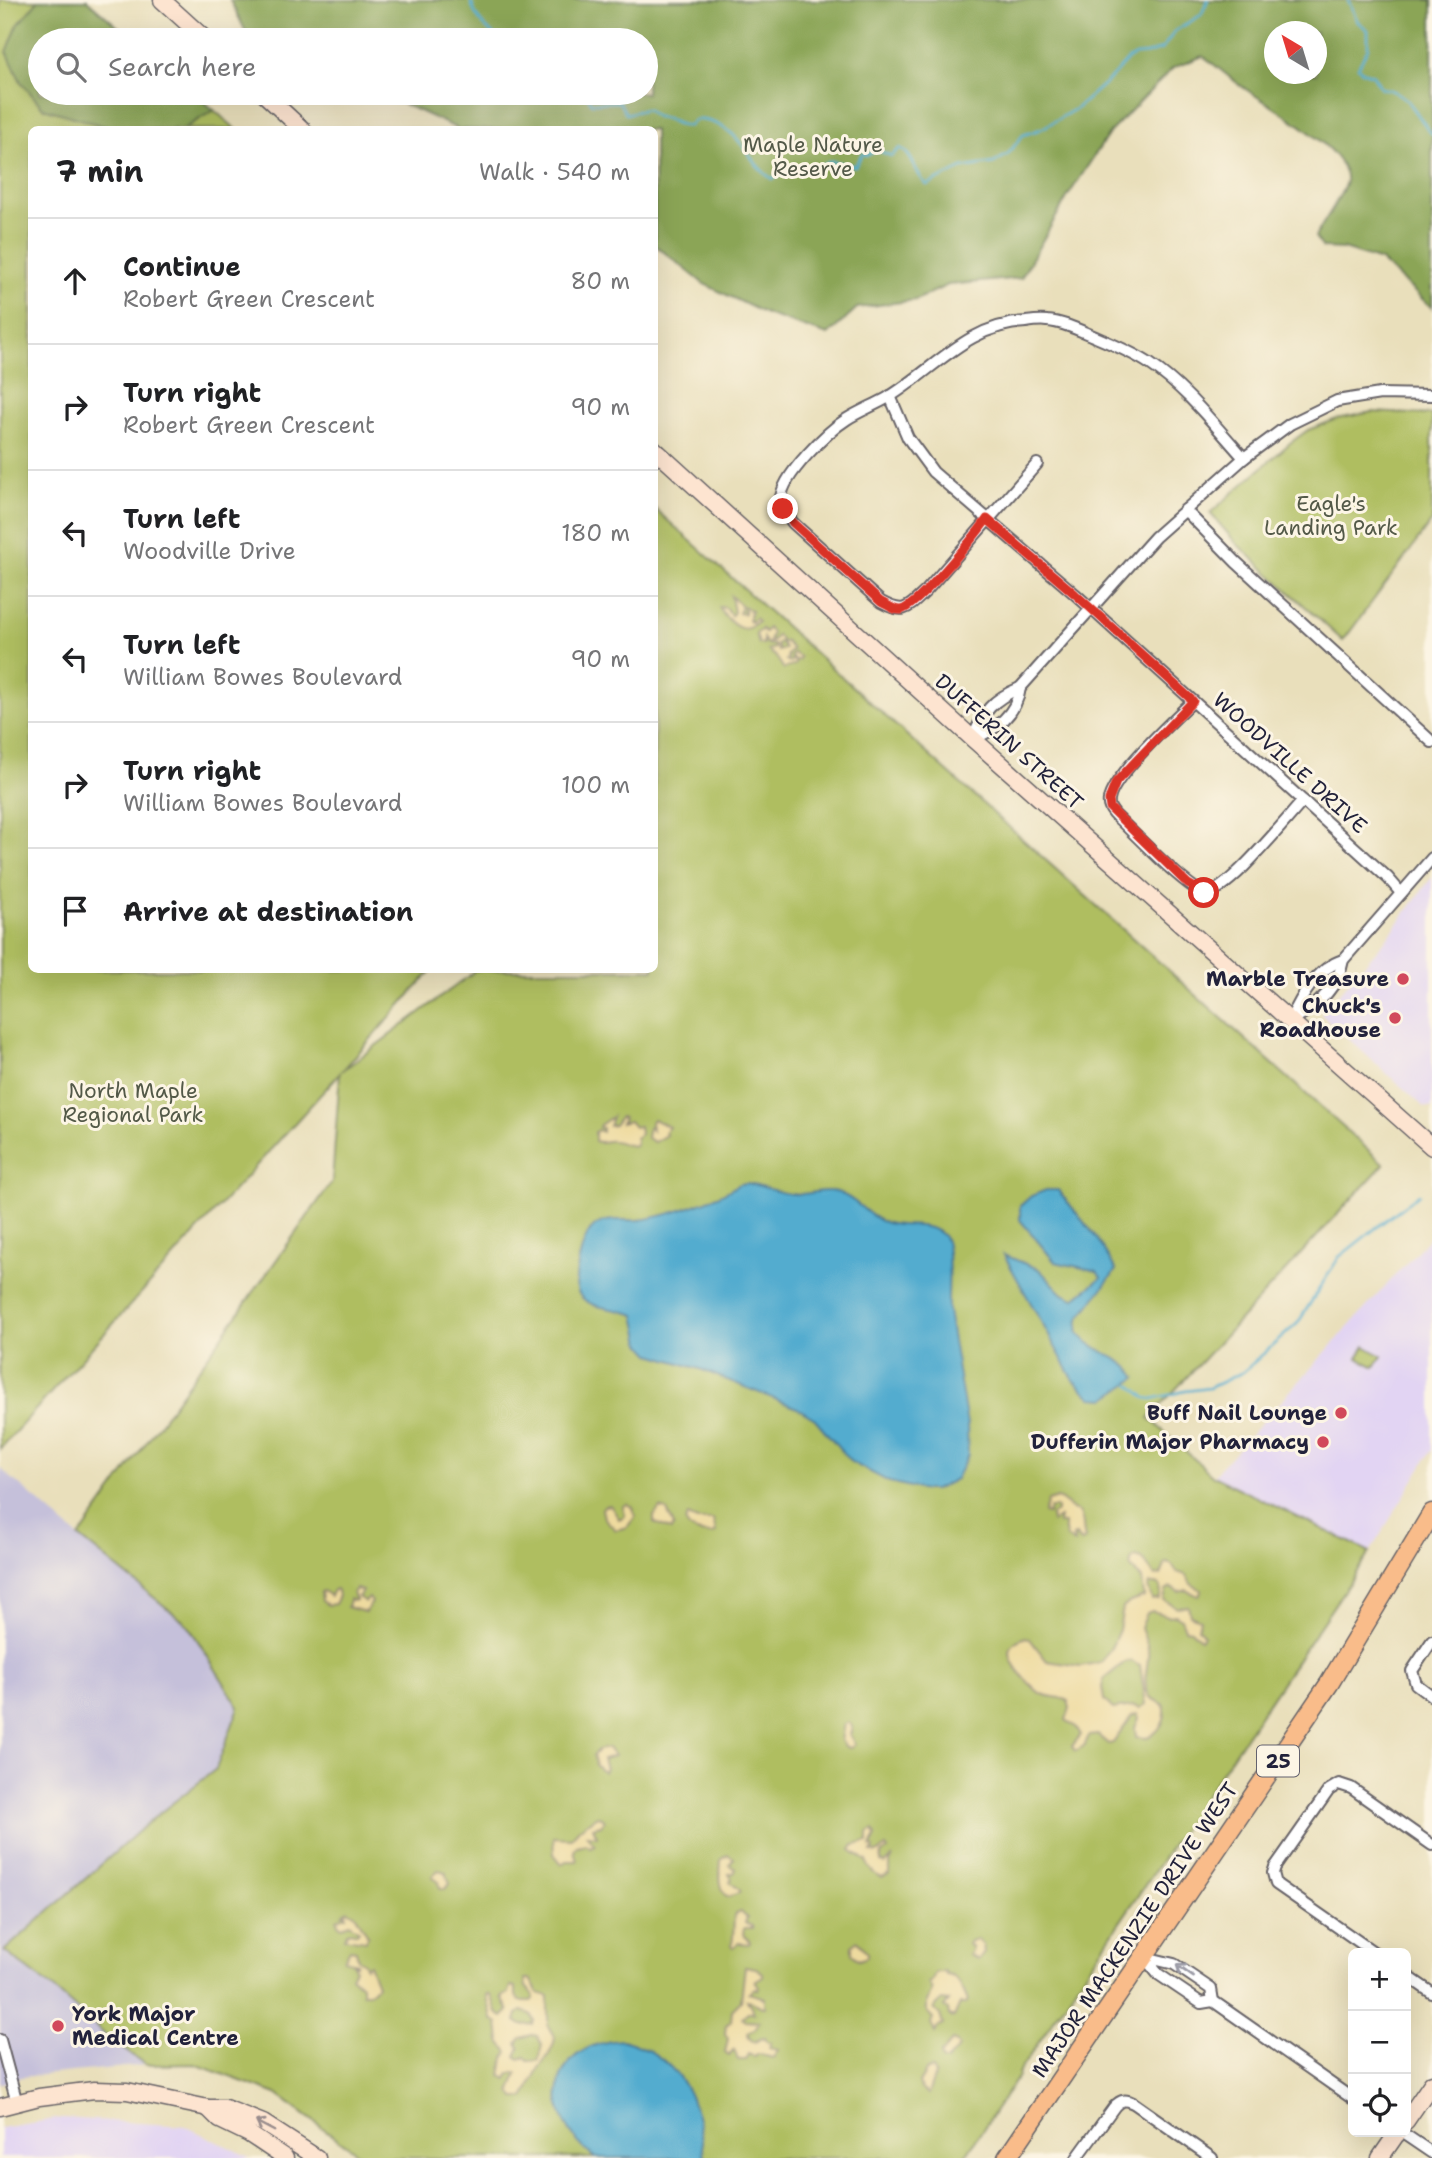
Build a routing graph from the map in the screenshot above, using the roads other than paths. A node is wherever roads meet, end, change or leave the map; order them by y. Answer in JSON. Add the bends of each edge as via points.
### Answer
{"nodes":[{"id":1,"x":162,"y":0,"type":"edge"},
{"id":2,"x":193,"y":28,"type":"edge"},
{"id":3,"x":276,"y":105,"type":"edge"},
{"id":4,"x":299,"y":126,"type":"edge"},
{"id":5,"x":1432,"y":395,"type":"edge"},
{"id":6,"x":890,"y":396,"type":"junction"},
{"id":7,"x":658,"y":453,"type":"edge"},
{"id":8,"x":1244,"y":458,"type":"junction"},
{"id":9,"x":1037,"y":464,"type":"dead end"},
{"id":10,"x":1185,"y":510,"type":"junction"},
{"id":11,"x":987,"y":519,"type":"junction"},
{"id":12,"x":1091,"y":609,"type":"junction"},
{"id":13,"x":1020,"y":688,"type":"junction"},
{"id":14,"x":1193,"y":701,"type":"junction"},
{"id":15,"x":973,"y":739,"type":"junction"},
{"id":16,"x":1432,"y":742,"type":"edge"},
{"id":17,"x":1303,"y":801,"type":"junction"},
{"id":18,"x":1432,"y":858,"type":"edge"},
{"id":19,"x":1401,"y":893,"type":"junction"},
{"id":20,"x":1343,"y":960,"type":"junction"},
{"id":21,"x":1290,"y":1021,"type":"junction"},
{"id":22,"x":1432,"y":1147,"type":"edge"},
{"id":23,"x":1432,"y":1513,"type":"edge"},
{"id":24,"x":1432,"y":1641,"type":"edge"},
{"id":25,"x":1432,"y":1696,"type":"edge"},
{"id":26,"x":1432,"y":1844,"type":"edge"},
{"id":27,"x":1368,"y":1948,"type":"edge"},
{"id":28,"x":1145,"y":1957,"type":"junction"},
{"id":29,"x":1411,"y":1978,"type":"edge"},
{"id":30,"x":1432,"y":1993,"type":"edge"},
{"id":31,"x":1213,"y":2001,"type":"junction"},
{"id":32,"x":0,"y":2040,"type":"edge"},
{"id":33,"x":1432,"y":2083,"type":"edge"},
{"id":34,"x":1348,"y":2096,"type":"edge"},
{"id":35,"x":17,"y":2103,"type":"junction"},
{"id":36,"x":0,"y":2107,"type":"edge"},
{"id":37,"x":208,"y":2108,"type":"junction"},
{"id":38,"x":1411,"y":2114,"type":"edge"},
{"id":39,"x":1396,"y":2137,"type":"edge"},
{"id":40,"x":1408,"y":2137,"type":"edge"},
{"id":41,"x":1432,"y":2153,"type":"edge"},
{"id":42,"x":285,"y":2158,"type":"edge"},
{"id":43,"x":317,"y":2158,"type":"edge"},
{"id":44,"x":1007,"y":2158,"type":"edge"},
{"id":45,"x":1077,"y":2158,"type":"edge"},
{"id":46,"x":1212,"y":2158,"type":"edge"},
{"id":47,"x":1380,"y":2158,"type":"edge"}],
"edges":[{"from":1,"to":2,"type":"main road"},
{"from":3,"to":4,"type":"main road"},
{"from":5,"to":8,"type":"street","via":[[1380,394],[1337,401],[1290,424]]},
{"from":6,"to":8,"type":"street","via":[[982,330],[1047,320],[1075,328],[1152,365]]},
{"from":6,"to":11,"type":"street","name":"WOODVILLE DRIVE","via":[[908,438],[933,471]]},
{"from":6,"to":11,"type":"street","via":[[828,434],[785,484],[783,509],[793,523],[881,602],[896,610],[926,591]]},
{"from":7,"to":15,"type":"main road","name":"DUFFERIN STREET"},
{"from":8,"to":10,"type":"street"},
{"from":9,"to":11,"type":"street"},
{"from":10,"to":12,"type":"street","via":[[1154,537]]},
{"from":10,"to":16,"type":"street"},
{"from":11,"to":12,"type":"street","name":"WOODVILLE DRIVE"},
{"from":12,"to":13,"type":"street"},
{"from":12,"to":14,"type":"street","name":"WOODVILLE DRIVE"},
{"from":13,"to":15,"type":"street","via":[[1001,695],[981,718]]},
{"from":13,"to":15,"type":"street","via":[[1018,702],[992,732]]},
{"from":14,"to":17,"type":"street","name":"WOODVILLE DRIVE"},
{"from":14,"to":17,"type":"street","via":[[1116,782],[1109,800],[1115,815],[1188,884],[1204,893],[1231,880]]},
{"from":15,"to":21,"type":"main road","name":"DUFFERIN STREET"},
{"from":17,"to":19,"type":"street","name":"WOODVILLE DRIVE"},
{"from":18,"to":19,"type":"street"},
{"from":19,"to":20,"type":"street"},
{"from":20,"to":21,"type":"street","via":[[1330,964],[1303,995]]},
{"from":20,"to":21,"type":"street","via":[[1340,976],[1312,1010]]},
{"from":21,"to":22,"type":"main road","name":"DUFFERIN STREET"},
{"from":23,"to":28,"type":"main road","name":"MAJOR MACKENZIE DRIVE WEST","number":"25","via":[[1329,1684]]},
{"from":24,"to":25,"type":"street","via":[[1412,1671],[1416,1684]]},
{"from":26,"to":27,"type":"street","via":[[1339,1784],[1329,1790],[1275,1867],[1276,1884]]},
{"from":28,"to":31,"type":"street","via":[[1158,1974],[1201,2003]]},
{"from":31,"to":28,"type":"street","one_way":true,"via":[[1211,1989],[1176,1965]]},
{"from":28,"to":44,"type":"main road","name":"MAJOR MACKENZIE DRIVE WEST","number":"25"},
{"from":29,"to":30,"type":"street"},
{"from":31,"to":34,"type":"street"},
{"from":32,"to":35,"type":"street"},
{"from":33,"to":38,"type":"main road"},
{"from":35,"to":36,"type":"main road"},
{"from":35,"to":37,"type":"main road","via":[[94,2090],[127,2091]]},
{"from":37,"to":42,"type":"main road","via":[[220,2120]]},
{"from":43,"to":37,"type":"main road","one_way":true,"via":[[263,2123],[225,2108]]},
{"from":39,"to":47,"type":"main road"},
{"from":40,"to":41,"type":"street"},
{"from":45,"to":46,"type":"street","via":[[1121,2100],[1135,2104]]}]}
